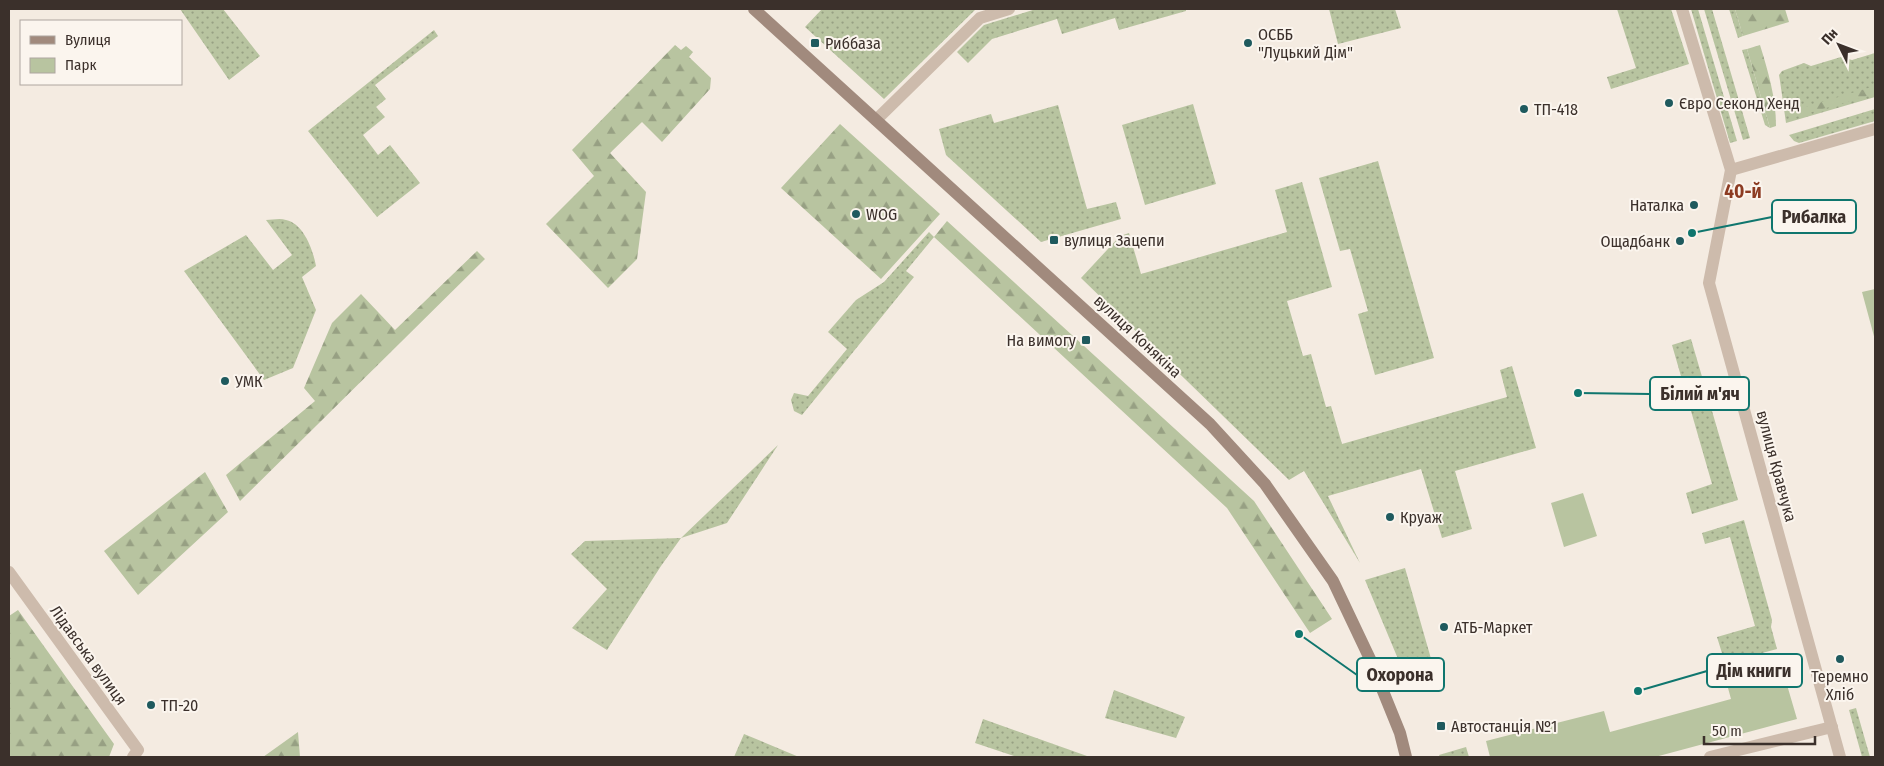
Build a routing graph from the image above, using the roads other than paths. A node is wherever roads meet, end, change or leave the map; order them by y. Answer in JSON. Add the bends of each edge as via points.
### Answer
{"nodes":[{"id":1,"x":754,"y":9,"type":"edge"},
{"id":2,"x":1009,"y":9,"type":"edge"},
{"id":3,"x":1682,"y":9,"type":"edge"},
{"id":4,"x":876,"y":120,"type":"junction"},
{"id":5,"x":1875,"y":129,"type":"edge"},
{"id":6,"x":1731,"y":170,"type":"junction"},
{"id":7,"x":9,"y":572,"type":"edge"},
{"id":8,"x":1832,"y":727,"type":"junction"},
{"id":9,"x":133,"y":757,"type":"edge"},
{"id":10,"x":1406,"y":757,"type":"edge"},
{"id":11,"x":1710,"y":757,"type":"edge"},
{"id":12,"x":1840,"y":757,"type":"edge"}],
"edges":[{"from":1,"to":4,"type":"main road","name":"вулиця Конякіна"},
{"from":2,"to":4,"type":"street","via":[[980,18]]},
{"from":3,"to":6,"type":"street","name":"вулиця Кравчука"},
{"from":4,"to":10,"type":"main road","name":"вулиця Конякіна","via":[[1210,424],[1266,484],[1333,581],[1370,659],[1400,733]]},
{"from":5,"to":6,"type":"street"},
{"from":6,"to":8,"type":"street","name":"вулиця Кравчука","via":[[1709,283]]},
{"from":7,"to":9,"type":"street","name":"Лідавська вулиця","via":[[138,750]]},
{"from":8,"to":11,"type":"street"},
{"from":8,"to":12,"type":"street","name":"вулиця Кравчука"}]}
